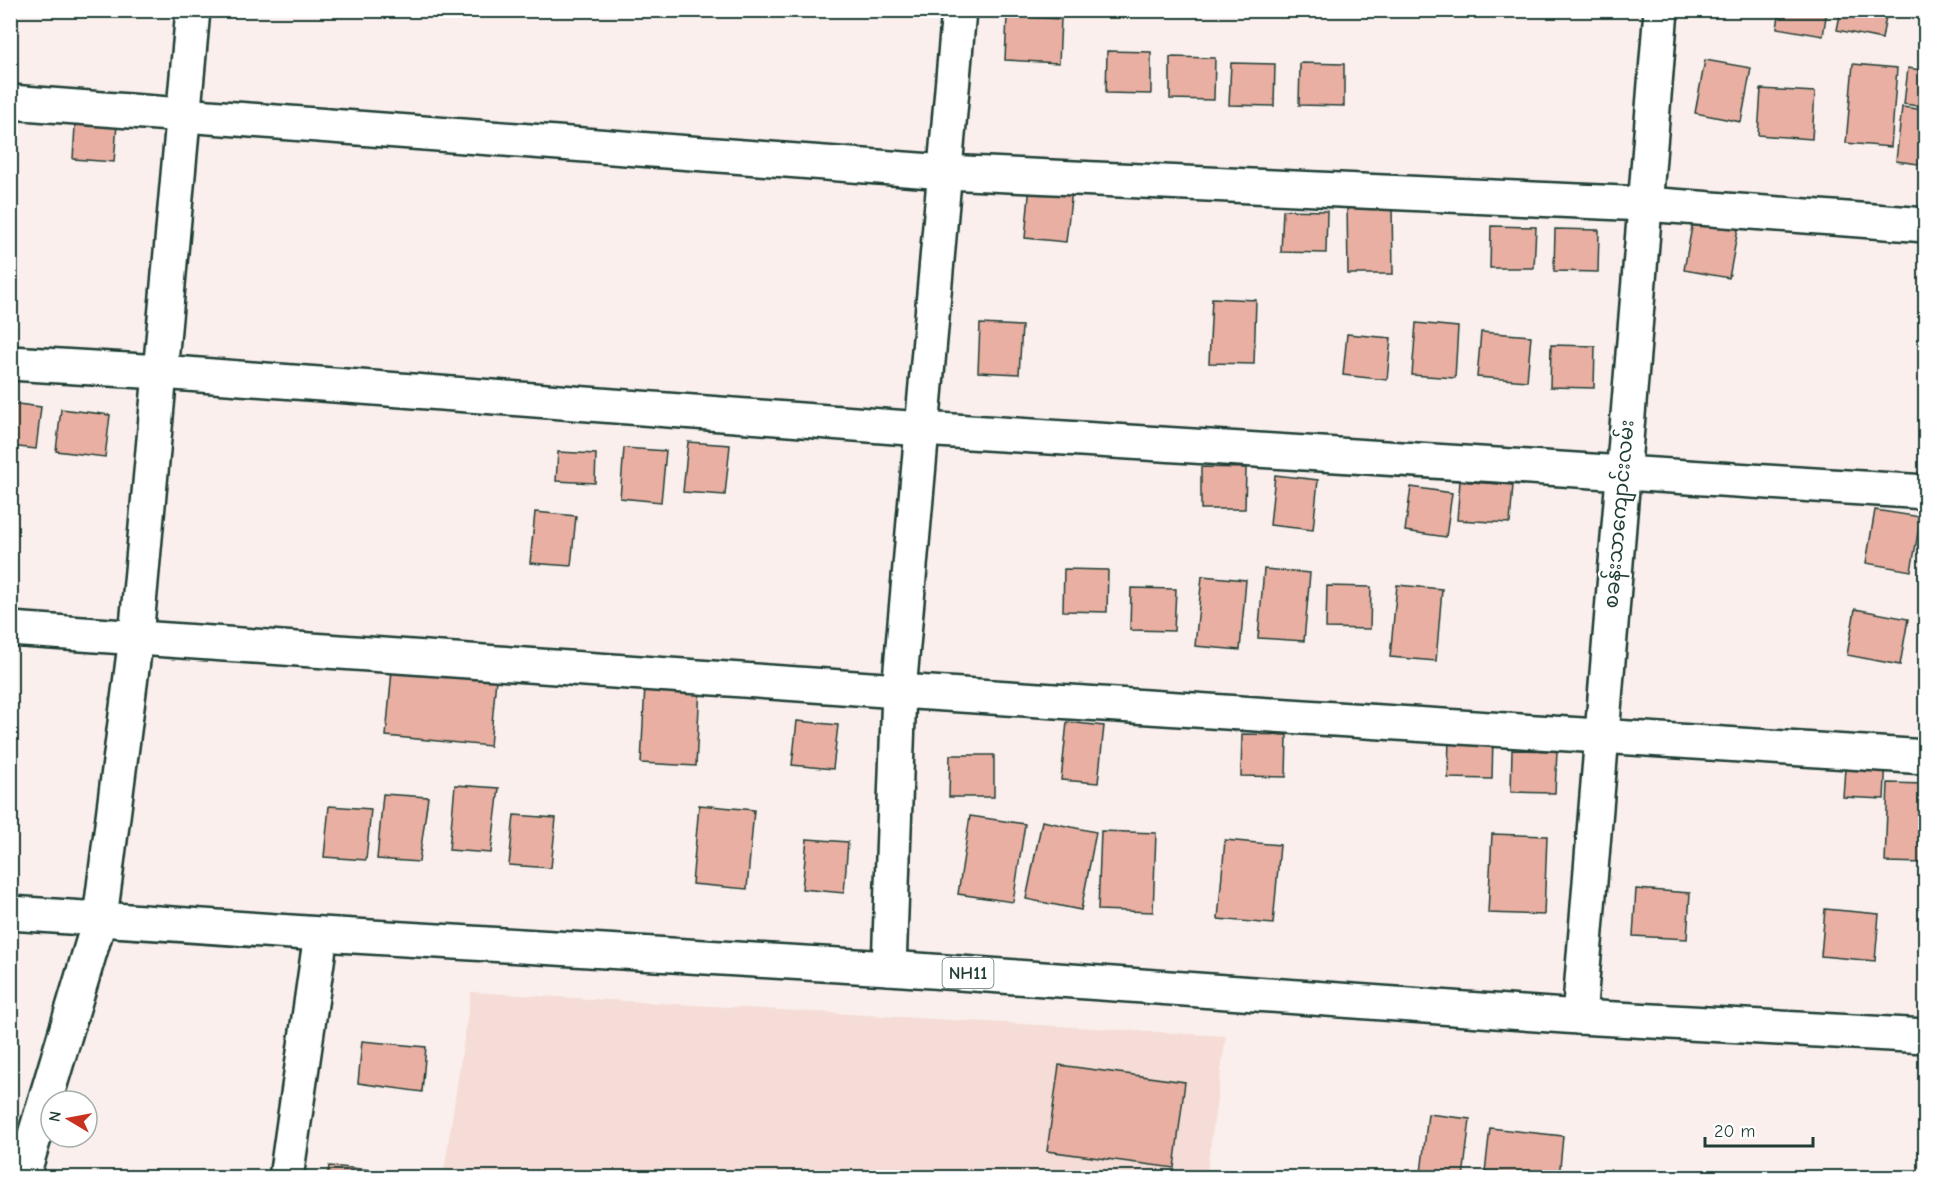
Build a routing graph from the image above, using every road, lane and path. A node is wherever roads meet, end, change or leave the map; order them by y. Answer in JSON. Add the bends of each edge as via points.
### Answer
{"nodes":[{"id":1,"x":193,"y":10,"type":"edge"},
{"id":2,"x":959,"y":10,"type":"edge"},
{"id":3,"x":1661,"y":10,"type":"edge"},
{"id":4,"x":10,"y":102,"type":"edge"},
{"id":5,"x":184,"y":113,"type":"junction"},
{"id":6,"x":945,"y":172,"type":"junction"},
{"id":7,"x":1645,"y":204,"type":"junction"},
{"id":8,"x":1926,"y":225,"type":"edge"},
{"id":9,"x":10,"y":363,"type":"edge"},
{"id":10,"x":160,"y":372,"type":"junction"},
{"id":11,"x":922,"y":429,"type":"junction"},
{"id":12,"x":1622,"y":473,"type":"junction"},
{"id":13,"x":1926,"y":492,"type":"edge"},
{"id":14,"x":10,"y":629,"type":"edge"},
{"id":15,"x":136,"y":637,"type":"junction"},
{"id":16,"x":899,"y":691,"type":"junction"},
{"id":17,"x":1600,"y":736,"type":"junction"},
{"id":18,"x":1926,"y":757,"type":"edge"},
{"id":19,"x":10,"y":913,"type":"edge"},
{"id":20,"x":100,"y":918,"type":"junction"},
{"id":21,"x":321,"y":934,"type":"junction"},
{"id":22,"x":890,"y":968,"type":"junction"},
{"id":23,"x":1579,"y":1017,"type":"junction"},
{"id":24,"x":1926,"y":1036,"type":"edge"},
{"id":25,"x":22,"y":1178,"type":"edge"},
{"id":26,"x":286,"y":1178,"type":"edge"}],
"edges":[{"from":1,"to":5,"type":"main road"},
{"from":2,"to":6,"type":"main road"},
{"from":3,"to":7,"type":"main road","name":"စခန်းသာကျောင်းလမ်း"},
{"from":4,"to":5,"type":"main road"},
{"from":5,"to":6,"type":"main road"},
{"from":5,"to":10,"type":"main road"},
{"from":6,"to":7,"type":"main road"},
{"from":6,"to":11,"type":"main road"},
{"from":7,"to":8,"type":"main road"},
{"from":7,"to":12,"type":"main road","name":"စခန်းသာကျောင်းလမ်း"},
{"from":9,"to":10,"type":"main road"},
{"from":10,"to":11,"type":"main road"},
{"from":10,"to":15,"type":"main road"},
{"from":11,"to":12,"type":"main road"},
{"from":11,"to":16,"type":"main road"},
{"from":12,"to":13,"type":"main road"},
{"from":12,"to":17,"type":"main road","name":"စခန်းသာကျောင်းလမ်း"},
{"from":14,"to":15,"type":"main road"},
{"from":15,"to":16,"type":"main road"},
{"from":15,"to":20,"type":"main road"},
{"from":16,"to":17,"type":"main road"},
{"from":16,"to":22,"type":"main road"},
{"from":17,"to":18,"type":"main road"},
{"from":17,"to":23,"type":"main road","name":"စခန်းသာကျောင်းလမ်း"},
{"from":19,"to":20,"type":"main road","number":"NH11"},
{"from":20,"to":21,"type":"main road","number":"NH11"},
{"from":20,"to":25,"type":"main road"},
{"from":21,"to":22,"type":"main road","number":"NH11"},
{"from":21,"to":26,"type":"main road"},
{"from":22,"to":23,"type":"main road","number":"NH11"},
{"from":23,"to":24,"type":"main road","number":"NH11"}]}
